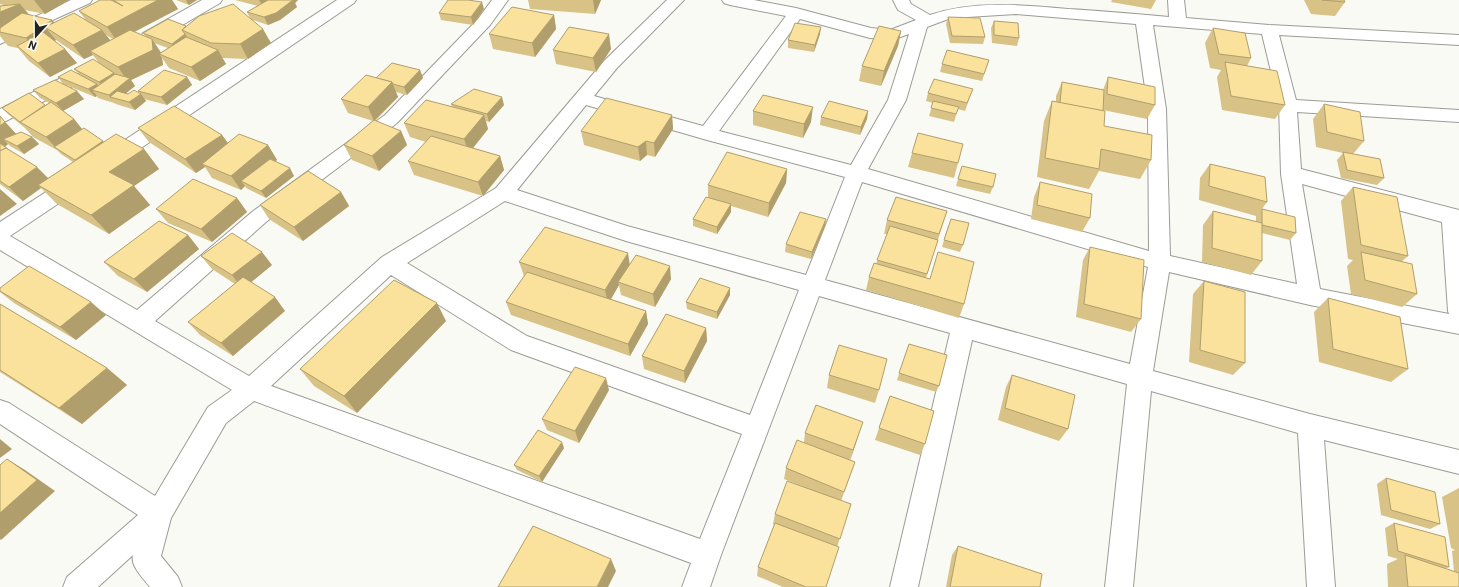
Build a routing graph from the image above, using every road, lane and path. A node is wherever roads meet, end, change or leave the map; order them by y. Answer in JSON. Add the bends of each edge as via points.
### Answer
{"nodes":[{"id":1,"x":84,"y":0,"type":"edge"},
{"id":2,"x":214,"y":0,"type":"edge"},
{"id":3,"x":348,"y":0,"type":"edge"},
{"id":4,"x":500,"y":0,"type":"edge"},
{"id":5,"x":676,"y":0,"type":"edge"},
{"id":6,"x":730,"y":0,"type":"edge"},
{"id":7,"x":901,"y":0,"type":"edge"},
{"id":8,"x":1176,"y":0,"type":"edge"},
{"id":9,"x":1016,"y":5,"type":"edge"},
{"id":10,"x":796,"y":13,"type":"junction"},
{"id":11,"x":1144,"y":21,"type":"junction"},
{"id":12,"x":925,"y":23,"type":"junction"},
{"id":13,"x":1178,"y":23,"type":"junction"},
{"id":14,"x":1269,"y":30,"type":"junction"},
{"id":15,"x":0,"y":39,"type":"edge"},
{"id":16,"x":1459,"y":40,"type":"edge"},
{"id":17,"x":134,"y":46,"type":"edge"},
{"id":18,"x":77,"y":76,"type":"edge"},
{"id":19,"x":582,"y":98,"type":"junction"},
{"id":20,"x":1288,"y":105,"type":"junction"},
{"id":21,"x":1459,"y":116,"type":"edge"},
{"id":22,"x":0,"y":117,"type":"edge"},
{"id":23,"x":707,"y":134,"type":"junction"},
{"id":24,"x":856,"y":173,"type":"junction"},
{"id":25,"x":1291,"y":174,"type":"junction"},
{"id":26,"x":503,"y":193,"type":"junction"},
{"id":27,"x":1456,"y":217,"type":"edge"},
{"id":28,"x":0,"y":232,"type":"edge"},
{"id":29,"x":0,"y":240,"type":"edge"},
{"id":30,"x":1160,"y":262,"type":"junction"},
{"id":31,"x":390,"y":263,"type":"junction"},
{"id":32,"x":813,"y":284,"type":"junction"},
{"id":33,"x":1310,"y":296,"type":"junction"},
{"id":34,"x":1459,"y":311,"type":"edge"},
{"id":35,"x":138,"y":322,"type":"junction"},
{"id":36,"x":1459,"y":325,"type":"edge"},
{"id":37,"x":963,"y":328,"type":"junction"},
{"id":38,"x":1140,"y":377,"type":"junction"},
{"id":39,"x":251,"y":389,"type":"junction"},
{"id":40,"x":0,"y":411,"type":"edge"},
{"id":41,"x":1310,"y":425,"type":"junction"},
{"id":42,"x":756,"y":428,"type":"junction"},
{"id":43,"x":1459,"y":462,"type":"edge"},
{"id":44,"x":159,"y":514,"type":"junction"},
{"id":45,"x":707,"y":554,"type":"junction"},
{"id":46,"x":77,"y":587,"type":"edge"},
{"id":47,"x":168,"y":587,"type":"edge"},
{"id":48,"x":696,"y":587,"type":"edge"},
{"id":49,"x":904,"y":587,"type":"edge"},
{"id":50,"x":1119,"y":587,"type":"edge"},
{"id":51,"x":1321,"y":587,"type":"edge"}],
"edges":[{"from":1,"to":15,"type":"street"},
{"from":2,"to":17,"type":"street"},
{"from":3,"to":28,"type":"street"},
{"from":4,"to":35,"type":"street","via":[[484,22],[391,118],[259,217]]},
{"from":5,"to":19,"type":"street","via":[[611,64]]},
{"from":6,"to":10,"type":"street"},
{"from":7,"to":12,"type":"street","via":[[904,6]]},
{"from":8,"to":13,"type":"street"},
{"from":9,"to":11,"type":"street"},
{"from":9,"to":12,"type":"street","via":[[948,14]]},
{"from":10,"to":12,"type":"street","via":[[870,33],[892,35]]},
{"from":10,"to":23,"type":"street"},
{"from":11,"to":13,"type":"street"},
{"from":11,"to":30,"type":"street","via":[[1157,109]]},
{"from":12,"to":24,"type":"street","via":[[897,100]]},
{"from":13,"to":14,"type":"street"},
{"from":14,"to":16,"type":"street"},
{"from":14,"to":20,"type":"street"},
{"from":18,"to":22,"type":"street"},
{"from":19,"to":23,"type":"street"},
{"from":19,"to":26,"type":"street"},
{"from":20,"to":21,"type":"street"},
{"from":20,"to":25,"type":"street"},
{"from":23,"to":24,"type":"street"},
{"from":24,"to":30,"type":"street"},
{"from":24,"to":32,"type":"street"},
{"from":25,"to":27,"type":"street"},
{"from":25,"to":33,"type":"street"},
{"from":26,"to":31,"type":"street"},
{"from":26,"to":32,"type":"street","via":[[626,233]]},
{"from":27,"to":34,"type":"street"},
{"from":29,"to":35,"type":"street"},
{"from":30,"to":33,"type":"street"},
{"from":30,"to":38,"type":"street"},
{"from":31,"to":39,"type":"street"},
{"from":31,"to":42,"type":"street","via":[[519,344]]},
{"from":32,"to":37,"type":"street"},
{"from":32,"to":42,"type":"street"},
{"from":33,"to":36,"type":"street"},
{"from":35,"to":39,"type":"street"},
{"from":37,"to":38,"type":"street"},
{"from":37,"to":49,"type":"street"},
{"from":38,"to":41,"type":"street"},
{"from":38,"to":50,"type":"street"},
{"from":39,"to":44,"type":"street","via":[[217,415]]},
{"from":39,"to":45,"type":"street"},
{"from":40,"to":44,"type":"street"},
{"from":41,"to":43,"type":"street"},
{"from":41,"to":51,"type":"street"},
{"from":42,"to":45,"type":"street"},
{"from":44,"to":46,"type":"street"},
{"from":44,"to":47,"type":"street","via":[[146,559]]},
{"from":45,"to":48,"type":"street"}]}
